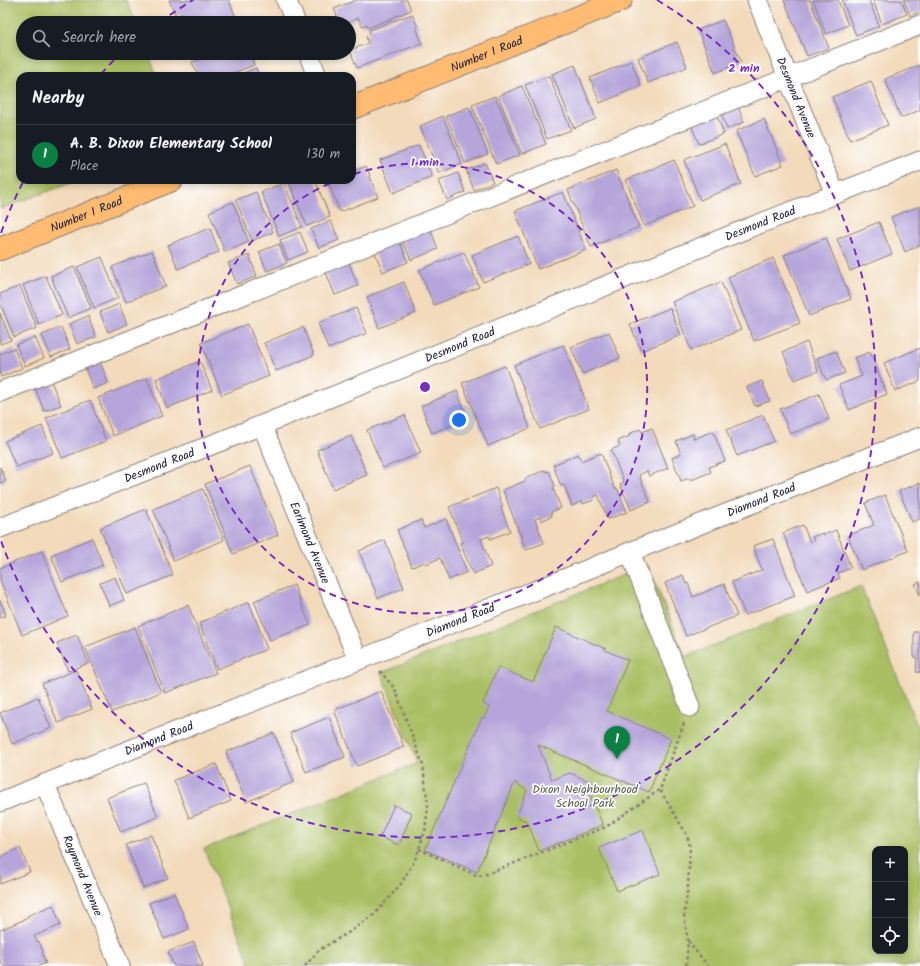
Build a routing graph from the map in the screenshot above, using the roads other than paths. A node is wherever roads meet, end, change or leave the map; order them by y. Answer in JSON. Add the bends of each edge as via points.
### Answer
{"nodes":[{"id":1,"x":286,"y":0,"type":"edge"},
{"id":2,"x":622,"y":0,"type":"edge"},
{"id":3,"x":757,"y":0,"type":"edge"},
{"id":4,"x":293,"y":16,"type":"edge"},
{"id":5,"x":920,"y":25,"type":"edge"},
{"id":6,"x":311,"y":60,"type":"edge"},
{"id":7,"x":316,"y":72,"type":"edge"},
{"id":8,"x":789,"y":78,"type":"junction"},
{"id":9,"x":356,"y":106,"type":"edge"},
{"id":10,"x":920,"y":161,"type":"edge"},
{"id":11,"x":162,"y":184,"type":"edge"},
{"id":12,"x":835,"y":194,"type":"junction"},
{"id":13,"x":0,"y":249,"type":"edge"},
{"id":14,"x":0,"y":392,"type":"edge"},
{"id":15,"x":262,"y":425,"type":"junction"},
{"id":16,"x":920,"y":438,"type":"edge"},
{"id":17,"x":0,"y":528,"type":"edge"},
{"id":18,"x":630,"y":552,"type":"junction"},
{"id":19,"x":358,"y":660,"type":"junction"},
{"id":20,"x":690,"y":707,"type":"road end"},
{"id":21,"x":46,"y":784,"type":"junction"},
{"id":22,"x":0,"y":802,"type":"edge"},
{"id":23,"x":120,"y":966,"type":"edge"}],
"edges":[{"from":1,"to":4,"type":"street"},
{"from":2,"to":9,"type":"main road","name":"Number 1 Road"},
{"from":3,"to":8,"type":"street","name":"Desmond Avenue"},
{"from":5,"to":8,"type":"street"},
{"from":6,"to":7,"type":"street"},
{"from":8,"to":12,"type":"street","name":"Desmond Avenue"},
{"from":8,"to":14,"type":"street"},
{"from":10,"to":12,"type":"street","name":"Desmond Road"},
{"from":11,"to":13,"type":"main road","name":"Number 1 Road"},
{"from":12,"to":15,"type":"street","name":"Desmond Road"},
{"from":15,"to":17,"type":"street","name":"Desmond Road"},
{"from":15,"to":19,"type":"street","name":"Earlmond Avenue"},
{"from":16,"to":18,"type":"street","name":"Diamond Road"},
{"from":18,"to":19,"type":"street","name":"Diamond Road"},
{"from":18,"to":20,"type":"street"},
{"from":19,"to":21,"type":"street","name":"Diamond Road"},
{"from":21,"to":22,"type":"street","name":"Diamond Road"},
{"from":21,"to":23,"type":"street","name":"Raymond Avenue"}]}
